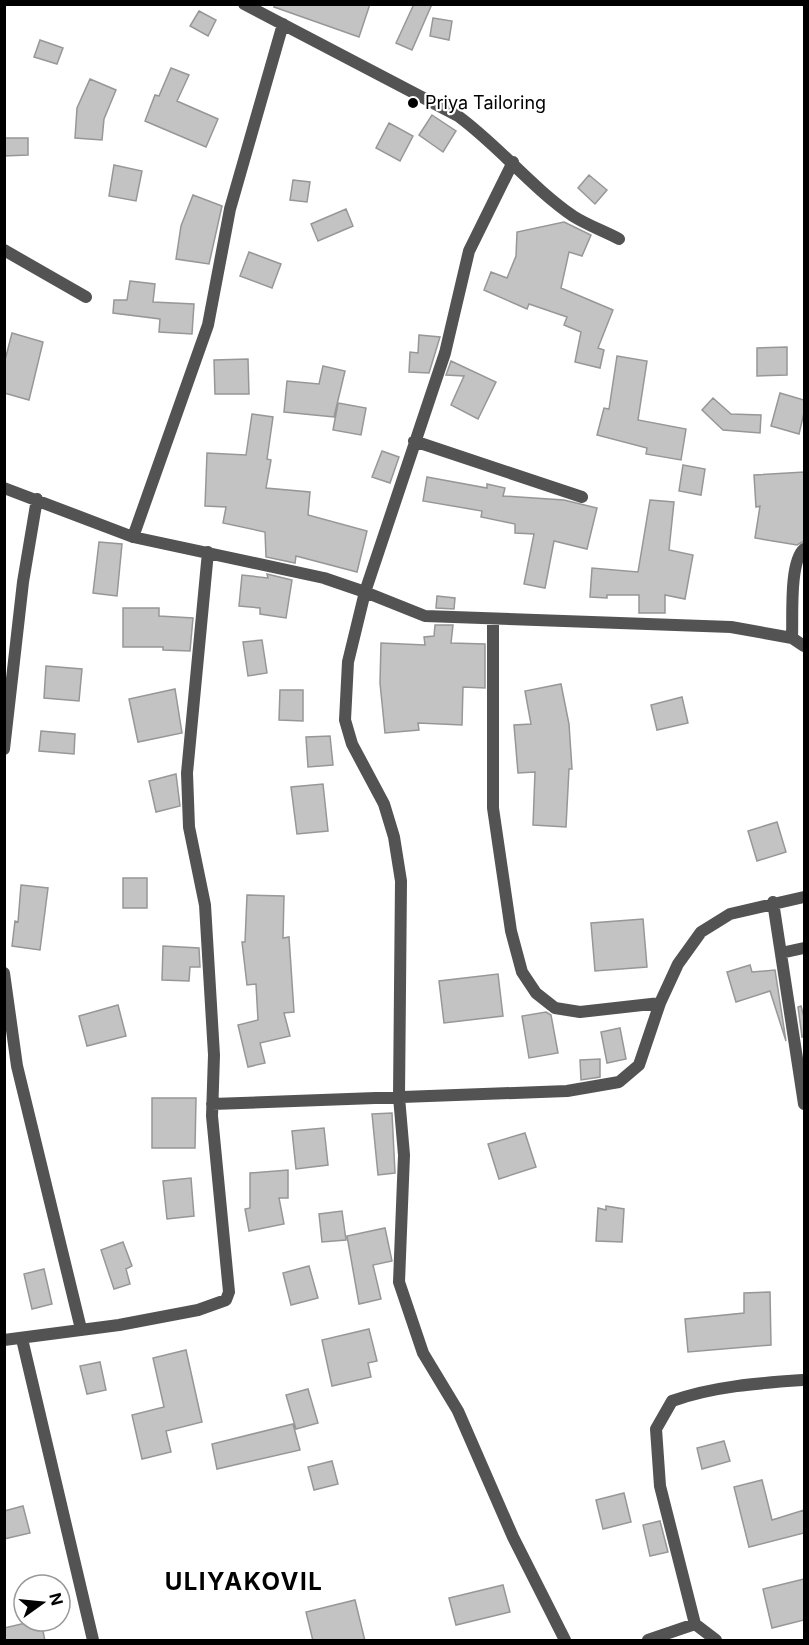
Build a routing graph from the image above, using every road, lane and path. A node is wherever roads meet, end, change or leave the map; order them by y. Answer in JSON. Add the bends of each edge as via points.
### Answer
{"nodes":[{"id":1,"x":244,"y":4,"type":"edge"},
{"id":2,"x":283,"y":24,"type":"junction"},
{"id":3,"x":513,"y":162,"type":"junction"},
{"id":4,"x":619,"y":239,"type":"dead end"},
{"id":5,"x":4,"y":250,"type":"edge"},
{"id":6,"x":86,"y":297,"type":"dead end"},
{"id":7,"x":414,"y":441,"type":"junction"},
{"id":8,"x":4,"y":488,"type":"edge"},
{"id":9,"x":582,"y":497,"type":"dead end"},
{"id":10,"x":37,"y":499,"type":"junction"},
{"id":11,"x":134,"y":537,"type":"junction"},
{"id":12,"x":804,"y":549,"type":"edge"},
{"id":13,"x":208,"y":552,"type":"junction"},
{"id":14,"x":365,"y":592,"type":"junction"},
{"id":15,"x":492,"y":619,"type":"junction"},
{"id":16,"x":792,"y":638,"type":"junction"},
{"id":17,"x":804,"y":646,"type":"edge"},
{"id":18,"x":4,"y":749,"type":"edge"},
{"id":19,"x":804,"y":897,"type":"edge"},
{"id":20,"x":773,"y":902,"type":"junction"},
{"id":21,"x":804,"y":948,"type":"edge"},
{"id":22,"x":781,"y":953,"type":"junction"},
{"id":23,"x":4,"y":973,"type":"edge"},
{"id":24,"x":660,"y":1003,"type":"junction"},
{"id":25,"x":399,"y":1097,"type":"junction"},
{"id":26,"x":212,"y":1104,"type":"junction"},
{"id":27,"x":804,"y":1104,"type":"edge"},
{"id":28,"x":81,"y":1329,"type":"junction"},
{"id":29,"x":22,"y":1338,"type":"junction"},
{"id":30,"x":4,"y":1340,"type":"edge"},
{"id":31,"x":804,"y":1380,"type":"edge"},
{"id":32,"x":695,"y":1624,"type":"junction"},
{"id":33,"x":93,"y":1641,"type":"edge"},
{"id":34,"x":565,"y":1641,"type":"edge"},
{"id":35,"x":648,"y":1641,"type":"edge"},
{"id":36,"x":716,"y":1641,"type":"edge"}],
"edges":[{"from":1,"to":2,"type":"street"},
{"from":2,"to":3,"type":"street","via":[[458,116]]},
{"from":2,"to":11,"type":"street","via":[[230,209],[208,325]]},
{"from":3,"to":4,"type":"street","via":[[574,217]]},
{"from":3,"to":7,"type":"street","via":[[469,251],[445,353]]},
{"from":5,"to":6,"type":"street"},
{"from":7,"to":9,"type":"street"},
{"from":7,"to":14,"type":"street"},
{"from":8,"to":10,"type":"street"},
{"from":10,"to":11,"type":"street"},
{"from":10,"to":18,"type":"street","via":[[23,582]]},
{"from":11,"to":13,"type":"street"},
{"from":12,"to":16,"type":"street","via":[[796,567]]},
{"from":13,"to":14,"type":"street","via":[[324,578]]},
{"from":13,"to":26,"type":"street","via":[[187,773],[189,827],[205,905],[214,1055]]},
{"from":14,"to":15,"type":"street","via":[[425,616]]},
{"from":14,"to":25,"type":"street","via":[[348,662],[345,720],[352,744],[384,804],[401,881]]},
{"from":15,"to":16,"type":"street","via":[[731,627]]},
{"from":15,"to":24,"type":"street","via":[[493,808],[522,972],[545,1002],[567,1011]]},
{"from":16,"to":17,"type":"street"},
{"from":19,"to":20,"type":"street"},
{"from":20,"to":22,"type":"street"},
{"from":20,"to":24,"type":"street","via":[[730,914],[701,932],[678,964]]},
{"from":21,"to":22,"type":"street"},
{"from":22,"to":27,"type":"street"},
{"from":23,"to":28,"type":"street","via":[[17,1066]]},
{"from":24,"to":25,"type":"street","via":[[639,1065],[619,1082],[567,1091]]},
{"from":25,"to":26,"type":"street"},
{"from":25,"to":34,"type":"street","via":[[404,1165],[399,1282],[408,1314],[423,1353],[458,1411],[513,1537]]},
{"from":26,"to":28,"type":"street","via":[[229,1278],[226,1300],[198,1310]]},
{"from":28,"to":29,"type":"street"},
{"from":29,"to":30,"type":"street"},
{"from":29,"to":33,"type":"street"},
{"from":31,"to":32,"type":"street","via":[[696,1393],[672,1401],[656,1429],[660,1486]]},
{"from":32,"to":35,"type":"street"},
{"from":32,"to":36,"type":"street"}]}
